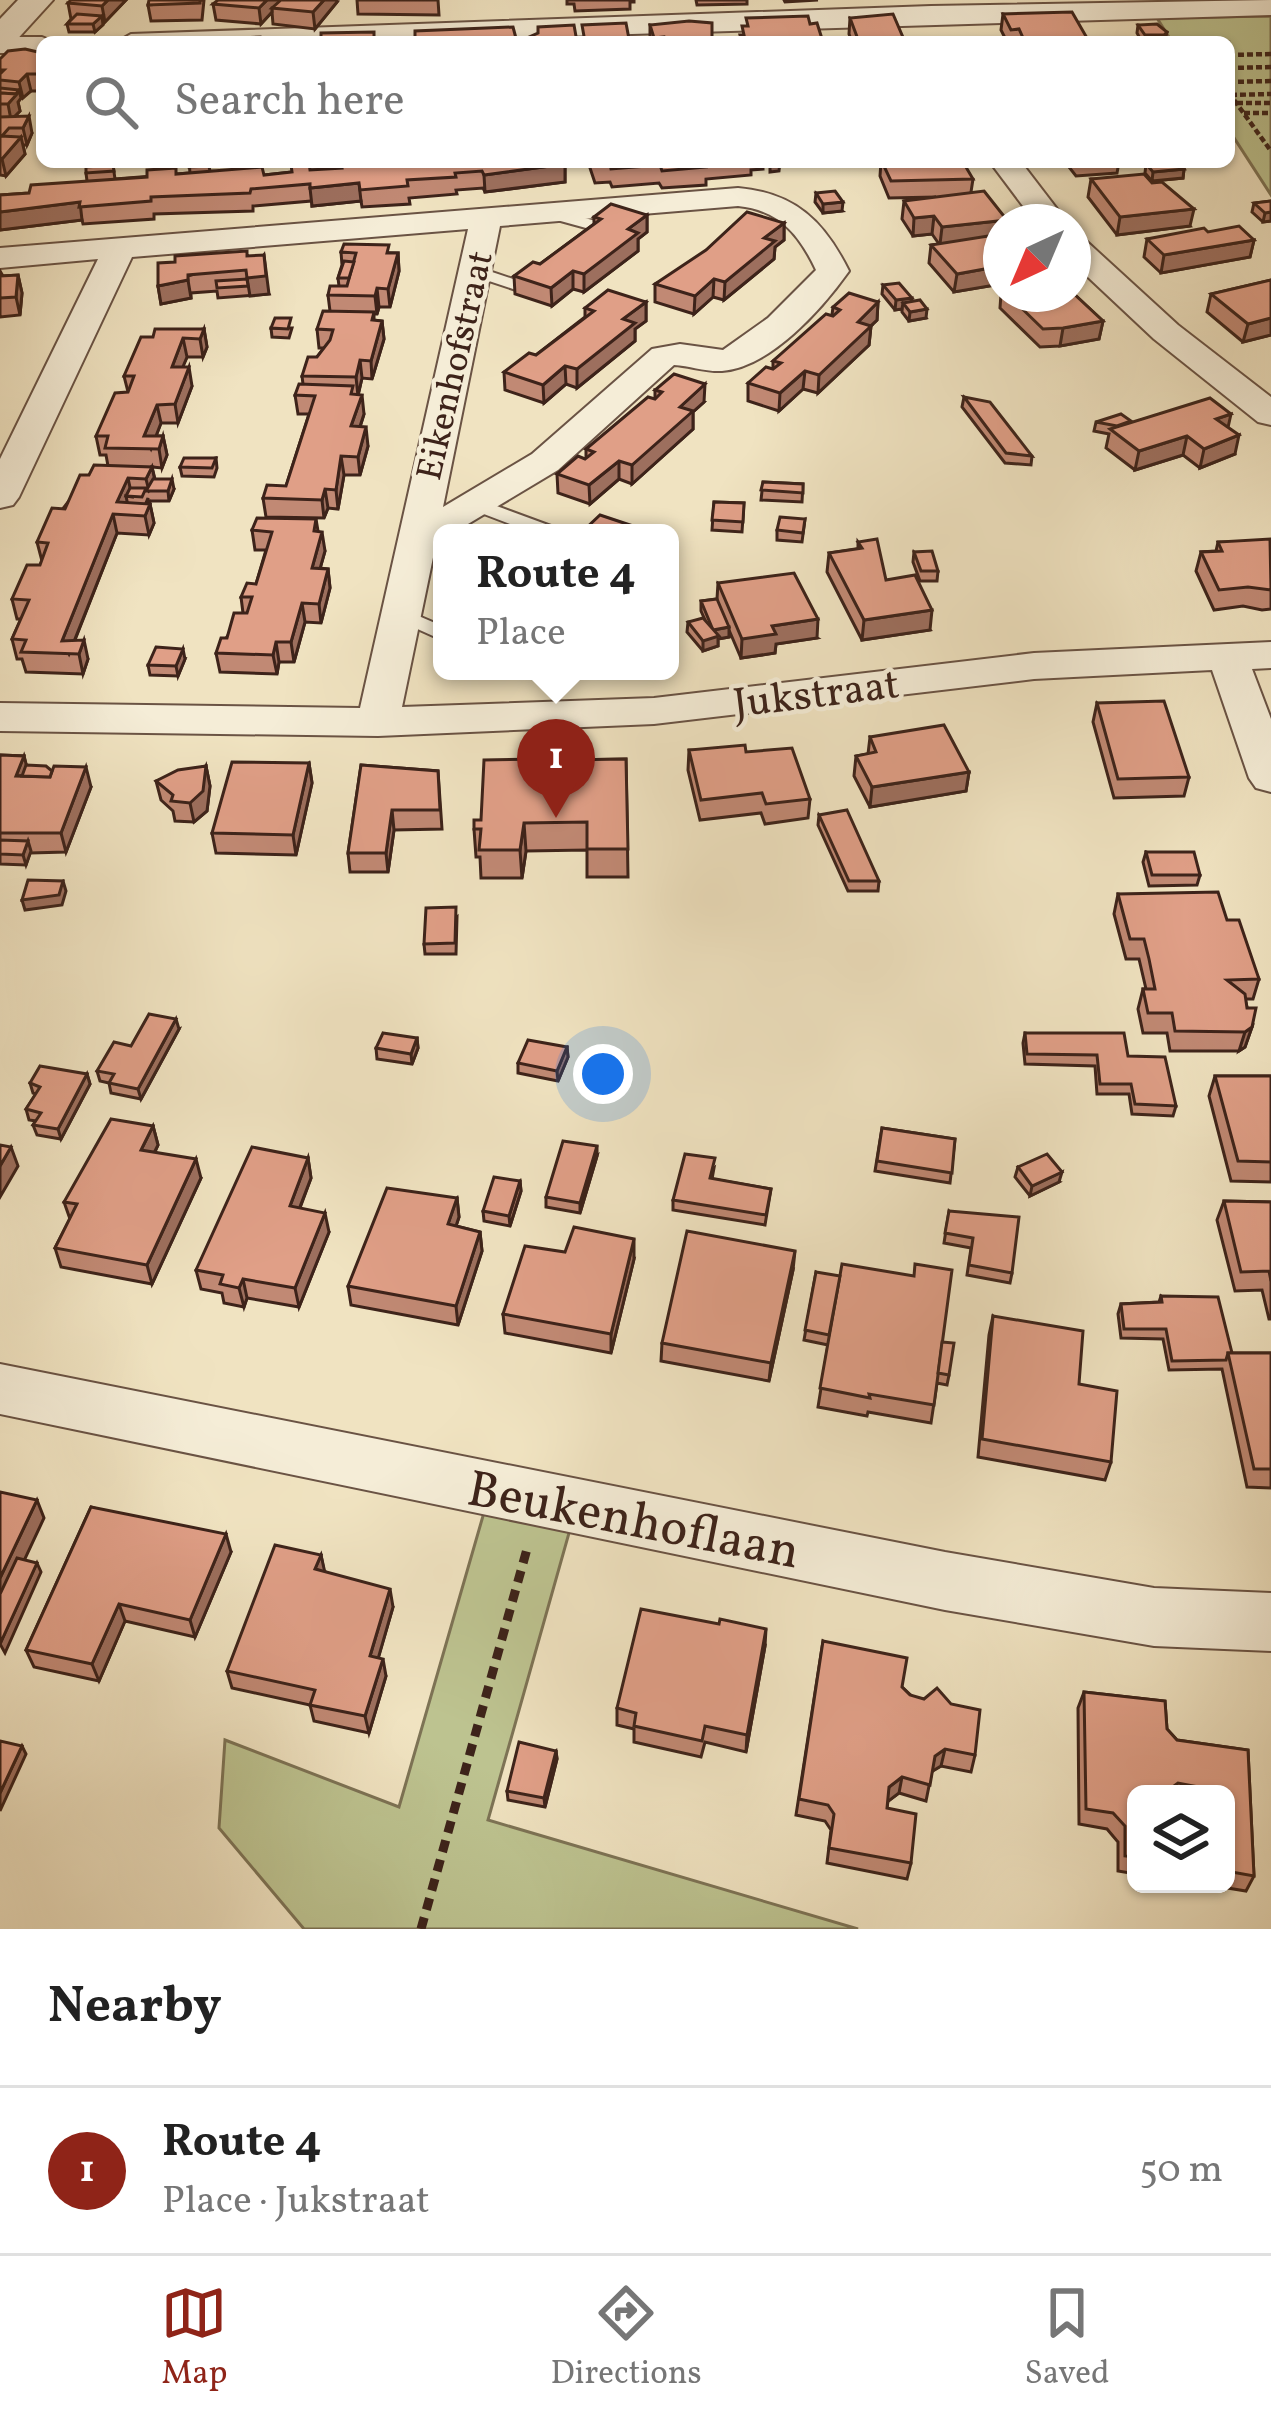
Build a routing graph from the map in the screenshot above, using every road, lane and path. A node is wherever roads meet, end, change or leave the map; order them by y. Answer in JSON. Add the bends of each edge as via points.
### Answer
{"nodes":[{"id":1,"x":38,"y":0,"type":"edge"},
{"id":2,"x":1271,"y":7,"type":"edge"},
{"id":3,"x":871,"y":8,"type":"edge"},
{"id":4,"x":931,"y":14,"type":"junction"},
{"id":5,"x":262,"y":36,"type":"edge"},
{"id":6,"x":942,"y":36,"type":"edge"},
{"id":7,"x":0,"y":42,"type":"edge"},
{"id":8,"x":36,"y":45,"type":"edge"},
{"id":9,"x":1271,"y":54,"type":"edge"},
{"id":10,"x":1235,"y":55,"type":"edge"},
{"id":11,"x":1271,"y":67,"type":"edge"},
{"id":12,"x":1235,"y":68,"type":"edge"},
{"id":13,"x":1271,"y":81,"type":"edge"},
{"id":14,"x":1235,"y":82,"type":"edge"},
{"id":15,"x":1235,"y":94,"type":"edge"},
{"id":16,"x":1271,"y":94,"type":"edge"},
{"id":17,"x":1235,"y":100,"type":"edge"},
{"id":18,"x":1237,"y":103,"type":"junction"},
{"id":19,"x":1271,"y":103,"type":"edge"},
{"id":20,"x":1244,"y":113,"type":"junction"},
{"id":21,"x":1271,"y":113,"type":"edge"},
{"id":22,"x":1271,"y":125,"type":"edge"},
{"id":23,"x":1253,"y":126,"type":"junction"},
{"id":24,"x":1268,"y":140,"type":"edge"},
{"id":25,"x":1271,"y":151,"type":"edge"},
{"id":26,"x":1010,"y":168,"type":"edge"},
{"id":27,"x":1037,"y":204,"type":"edge"},
{"id":28,"x":552,"y":214,"type":"junction"},
{"id":29,"x":486,"y":220,"type":"junction"},
{"id":30,"x":597,"y":226,"type":"edge"},
{"id":31,"x":119,"y":250,"type":"junction"},
{"id":32,"x":0,"y":258,"type":"edge"},
{"id":33,"x":1091,"y":263,"type":"edge"},
{"id":34,"x":474,"y":271,"type":"junction"},
{"id":35,"x":516,"y":285,"type":"edge"},
{"id":36,"x":1271,"y":414,"type":"edge"},
{"id":37,"x":0,"y":496,"type":"edge"},
{"id":38,"x":475,"y":504,"type":"junction"},
{"id":39,"x":441,"y":524,"type":"edge"},
{"id":40,"x":528,"y":524,"type":"edge"},
{"id":41,"x":433,"y":529,"type":"edge"},
{"id":42,"x":414,"y":540,"type":"junction"},
{"id":43,"x":400,"y":614,"type":"junction"},
{"id":44,"x":433,"y":630,"type":"edge"},
{"id":45,"x":1271,"y":655,"type":"edge"},
{"id":46,"x":1227,"y":656,"type":"junction"},
{"id":47,"x":0,"y":717,"type":"edge"},
{"id":48,"x":378,"y":722,"type":"junction"},
{"id":49,"x":1271,"y":778,"type":"edge"},
{"id":50,"x":0,"y":1389,"type":"edge"},
{"id":51,"x":538,"y":1499,"type":"junction"},
{"id":52,"x":1271,"y":1622,"type":"edge"},
{"id":53,"x":421,"y":1929,"type":"edge"}],
"edges":[{"from":1,"to":7,"type":"street"},
{"from":2,"to":4,"type":"street"},
{"from":3,"to":4,"type":"street"},
{"from":3,"to":5,"type":"street"},
{"from":4,"to":6,"type":"street"},
{"from":7,"to":8,"type":"street"},
{"from":9,"to":10,"type":"path"},
{"from":11,"to":12,"type":"path"},
{"from":13,"to":14,"type":"path"},
{"from":15,"to":16,"type":"path"},
{"from":17,"to":18,"type":"path"},
{"from":18,"to":19,"type":"path"},
{"from":18,"to":20,"type":"path"},
{"from":20,"to":21,"type":"path"},
{"from":20,"to":23,"type":"path"},
{"from":22,"to":23,"type":"path"},
{"from":23,"to":24,"type":"path"},
{"from":24,"to":25,"type":"path"},
{"from":26,"to":27,"type":"street"},
{"from":28,"to":29,"type":"street"},
{"from":28,"to":30,"type":"lane"},
{"from":28,"to":38,"type":"street","via":[[761,197],[797,214],[833,271],[736,357],[664,356],[544,462],[545,476]]},
{"from":29,"to":31,"type":"street"},
{"from":29,"to":34,"type":"street","name":"Eikenhofstraat"},
{"from":31,"to":32,"type":"street"},
{"from":31,"to":37,"type":"street"},
{"from":33,"to":36,"type":"street"},
{"from":34,"to":35,"type":"lane"},
{"from":34,"to":42,"type":"street","name":"Eikenhofstraat"},
{"from":38,"to":39,"type":"street"},
{"from":38,"to":40,"type":"lane"},
{"from":41,"to":42,"type":"street"},
{"from":42,"to":43,"type":"street","name":"Eikenhofstraat"},
{"from":43,"to":44,"type":"lane"},
{"from":43,"to":48,"type":"street","name":"Eikenhofstraat"},
{"from":45,"to":46,"type":"street","name":"Jukstraat"},
{"from":46,"to":48,"type":"street","name":"Jukstraat","via":[[1034,666],[654,711]]},
{"from":46,"to":49,"type":"street"},
{"from":47,"to":48,"type":"street","name":"Jukstraat"},
{"from":50,"to":51,"type":"street","name":"Beukenhoflaan"},
{"from":51,"to":52,"type":"street","name":"Beukenhoflaan","via":[[1154,1617]]},
{"from":51,"to":53,"type":"path"}]}
